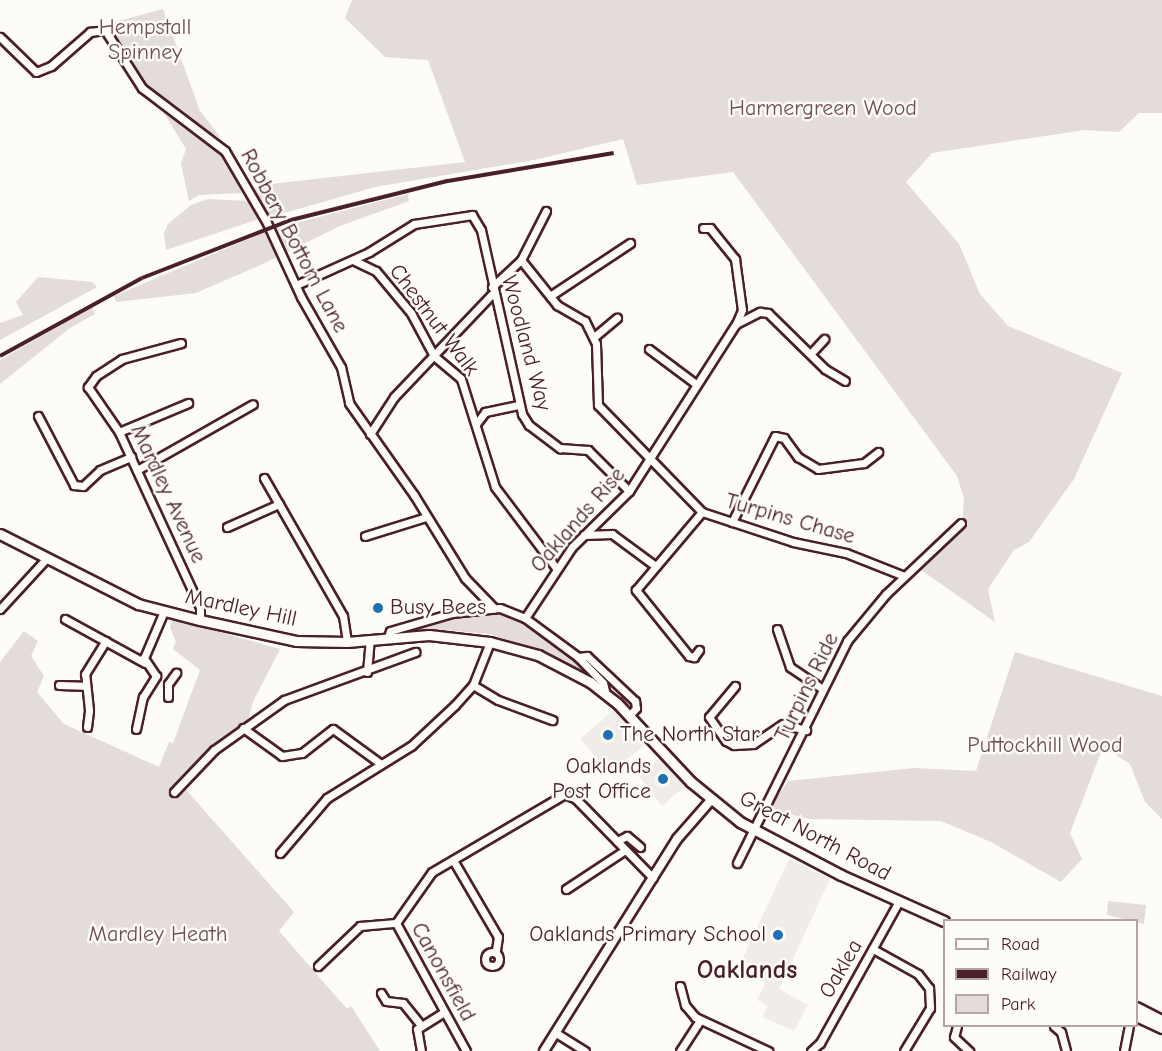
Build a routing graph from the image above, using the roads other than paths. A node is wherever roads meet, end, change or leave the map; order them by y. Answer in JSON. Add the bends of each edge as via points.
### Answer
{"nodes":[{"id":1,"x":0,"y":37,"type":"edge"},
{"id":2,"x":546,"y":212,"type":"dead end"},
{"id":3,"x":703,"y":228,"type":"dead end"},
{"id":4,"x":630,"y":243,"type":"dead end"},
{"id":5,"x":353,"y":260,"type":"junction"},
{"id":6,"x":521,"y":260,"type":"junction"},
{"id":7,"x":296,"y":285,"type":"junction"},
{"id":8,"x":492,"y":291,"type":"junction"},
{"id":9,"x":550,"y":296,"type":"junction"},
{"id":10,"x":617,"y":318,"type":"dead end"},
{"id":11,"x":736,"y":324,"type":"junction"},
{"id":12,"x":594,"y":337,"type":"junction"},
{"id":13,"x":824,"y":339,"type":"dead end"},
{"id":14,"x":181,"y":343,"type":"dead end"},
{"id":15,"x":649,"y":349,"type":"dead end"},
{"id":16,"x":812,"y":352,"type":"junction"},
{"id":17,"x":434,"y":356,"type":"junction"},
{"id":18,"x":845,"y":381,"type":"dead end"},
{"id":19,"x":696,"y":384,"type":"junction"},
{"id":20,"x":188,"y":403,"type":"dead end"},
{"id":21,"x":253,"y":404,"type":"dead end"},
{"id":22,"x":519,"y":405,"type":"junction"},
{"id":23,"x":471,"y":407,"type":"junction"},
{"id":24,"x":484,"y":412,"type":"junction"},
{"id":25,"x":38,"y":416,"type":"dead end"},
{"id":26,"x":476,"y":424,"type":"junction"},
{"id":27,"x":119,"y":432,"type":"junction"},
{"id":28,"x":370,"y":434,"type":"junction"},
{"id":29,"x":878,"y":452,"type":"dead end"},
{"id":30,"x":131,"y":457,"type":"junction"},
{"id":31,"x":650,"y":459,"type":"junction"},
{"id":32,"x":137,"y":470,"type":"junction"},
{"id":33,"x":264,"y":478,"type":"dead end"},
{"id":34,"x":629,"y":491,"type":"junction"},
{"id":35,"x":279,"y":504,"type":"junction"},
{"id":36,"x":702,"y":512,"type":"junction"},
{"id":37,"x":426,"y":517,"type":"junction"},
{"id":38,"x":732,"y":522,"type":"junction"},
{"id":39,"x":961,"y":523,"type":"dead end"},
{"id":40,"x":227,"y":527,"type":"dead end"},
{"id":41,"x":0,"y":534,"type":"edge"},
{"id":42,"x":584,"y":535,"type":"junction"},
{"id":43,"x":365,"y":536,"type":"dead end"},
{"id":44,"x":46,"y":560,"type":"junction"},
{"id":45,"x":654,"y":565,"type":"junction"},
{"id":46,"x":556,"y":568,"type":"junction"},
{"id":47,"x":904,"y":576,"type":"junction"},
{"id":48,"x":494,"y":608,"type":"junction"},
{"id":49,"x":0,"y":609,"type":"edge"},
{"id":50,"x":164,"y":611,"type":"junction"},
{"id":51,"x":525,"y":618,"type":"junction"},
{"id":52,"x":65,"y":619,"type":"dead end"},
{"id":53,"x":200,"y":620,"type":"junction"},
{"id":54,"x":777,"y":629,"type":"dead end"},
{"id":55,"x":387,"y":638,"type":"junction"},
{"id":56,"x":370,"y":640,"type":"junction"},
{"id":57,"x":106,"y":641,"type":"junction"},
{"id":58,"x":346,"y":642,"type":"junction"},
{"id":59,"x":490,"y":642,"type":"junction"},
{"id":60,"x":699,"y":650,"type":"dead end"},
{"id":61,"x":415,"y":652,"type":"dead end"},
{"id":62,"x":578,"y":657,"type":"junction"},
{"id":63,"x":145,"y":663,"type":"junction"},
{"id":64,"x":367,"y":672,"type":"junction"},
{"id":65,"x":176,"y":673,"type":"dead end"},
{"id":66,"x":156,"y":676,"type":"junction"},
{"id":67,"x":592,"y":678,"type":"junction"},
{"id":68,"x":168,"y":684,"type":"junction"},
{"id":69,"x":473,"y":685,"type":"junction"},
{"id":70,"x":59,"y":686,"type":"dead end"},
{"id":71,"x":83,"y":686,"type":"junction"},
{"id":72,"x":735,"y":686,"type":"dead end"},
{"id":73,"x":821,"y":688,"type":"junction"},
{"id":74,"x":168,"y":697,"type":"dead end"},
{"id":75,"x":630,"y":715,"type":"junction"},
{"id":76,"x":552,"y":720,"type":"dead end"},
{"id":77,"x":87,"y":727,"type":"dead end"},
{"id":78,"x":243,"y":728,"type":"junction"},
{"id":79,"x":136,"y":729,"type":"dead end"},
{"id":80,"x":806,"y":730,"type":"junction"},
{"id":81,"x":381,"y":764,"type":"junction"},
{"id":82,"x":174,"y":792,"type":"dead end"},
{"id":83,"x":711,"y":800,"type":"junction"},
{"id":84,"x":752,"y":830,"type":"junction"},
{"id":85,"x":617,"y":841,"type":"junction"},
{"id":86,"x":639,"y":847,"type":"dead end"},
{"id":87,"x":625,"y":850,"type":"junction"},
{"id":88,"x":280,"y":853,"type":"dead end"},
{"id":89,"x":453,"y":860,"type":"junction"},
{"id":90,"x":737,"y":863,"type":"dead end"},
{"id":91,"x":653,"y":878,"type":"junction"},
{"id":92,"x":566,"y":889,"type":"dead end"},
{"id":93,"x":899,"y":901,"type":"junction"},
{"id":94,"x":943,"y":920,"type":"edge"},
{"id":95,"x":396,"y":922,"type":"junction"},
{"id":96,"x":873,"y":949,"type":"junction"},
{"id":97,"x":496,"y":950,"type":"dead end"},
{"id":98,"x":318,"y":966,"type":"dead end"},
{"id":99,"x":680,"y":986,"type":"dead end"},
{"id":100,"x":381,"y":993,"type":"dead end"},
{"id":101,"x":1138,"y":1008,"type":"edge"},
{"id":102,"x":444,"y":1012,"type":"junction"},
{"id":103,"x":1138,"y":1016,"type":"edge"},
{"id":104,"x":700,"y":1020,"type":"junction"},
{"id":105,"x":1162,"y":1020,"type":"edge"},
{"id":106,"x":420,"y":1025,"type":"junction"},
{"id":107,"x":957,"y":1027,"type":"edge"},
{"id":108,"x":1055,"y":1027,"type":"edge"},
{"id":109,"x":1129,"y":1027,"type":"edge"},
{"id":110,"x":1162,"y":1028,"type":"edge"},
{"id":111,"x":556,"y":1033,"type":"junction"},
{"id":112,"x":755,"y":1049,"type":"edge"},
{"id":113,"x":421,"y":1051,"type":"edge"},
{"id":114,"x":466,"y":1051,"type":"edge"},
{"id":115,"x":544,"y":1051,"type":"edge"},
{"id":116,"x":585,"y":1051,"type":"edge"},
{"id":117,"x":680,"y":1051,"type":"edge"},
{"id":118,"x":768,"y":1051,"type":"edge"},
{"id":119,"x":811,"y":1051,"type":"edge"},
{"id":120,"x":904,"y":1051,"type":"edge"},
{"id":121,"x":969,"y":1051,"type":"edge"},
{"id":122,"x":1066,"y":1051,"type":"edge"},
{"id":123,"x":1124,"y":1051,"type":"edge"}],
"edges":[{"from":1,"to":7,"type":"street","name":"Robbery Bottom Lane","via":[[36,72],[51,66],[90,32],[105,30],[142,88],[225,151],[267,223]]},
{"from":2,"to":6,"type":"street"},
{"from":3,"to":11,"type":"street","via":[[710,228],[735,259],[742,310]]},
{"from":4,"to":9,"type":"street"},
{"from":5,"to":7,"type":"street"},
{"from":5,"to":8,"type":"street","name":"Woodland Way","via":[[414,224],[467,214],[477,218]]},
{"from":5,"to":17,"type":"street","name":"Chestnut Walk","via":[[372,267],[411,313]]},
{"from":6,"to":8,"type":"street"},
{"from":6,"to":9,"type":"street"},
{"from":7,"to":28,"type":"street","name":"Robbery Bottom Lane","via":[[341,367],[349,403]]},
{"from":8,"to":17,"type":"street"},
{"from":8,"to":22,"type":"street","name":"Woodland Way","via":[[518,384]]},
{"from":9,"to":12,"type":"street","via":[[562,309],[585,321]]},
{"from":10,"to":12,"type":"street"},
{"from":11,"to":16,"type":"street","via":[[760,312],[768,313]]},
{"from":11,"to":19,"type":"street","name":"Oaklands Rise"},
{"from":12,"to":31,"type":"street","name":"Turpins Chase","via":[[598,366],[596,401]]},
{"from":13,"to":16,"type":"street"},
{"from":14,"to":27,"type":"street","name":"Mardley Avenue","via":[[139,351],[90,382],[93,399],[111,416]]},
{"from":15,"to":19,"type":"street"},
{"from":16,"to":18,"type":"street","via":[[825,369]]},
{"from":17,"to":23,"type":"street","name":"Chestnut Walk","via":[[456,372]]},
{"from":17,"to":28,"type":"street","via":[[394,397]]},
{"from":19,"to":31,"type":"street","name":"Oaklands Rise"},
{"from":20,"to":27,"type":"street"},
{"from":21,"to":32,"type":"street"},
{"from":22,"to":24,"type":"street"},
{"from":22,"to":34,"type":"street","name":"Woodland Way","via":[[529,425],[560,448],[588,450]]},
{"from":23,"to":24,"type":"street"},
{"from":23,"to":26,"type":"street","name":"Chestnut Walk"},
{"from":24,"to":26,"type":"street"},
{"from":25,"to":30,"type":"street","via":[[74,485],[83,486],[100,470]]},
{"from":26,"to":46,"type":"street","name":"Chestnut Walk","via":[[495,487]]},
{"from":27,"to":30,"type":"street","name":"Mardley Avenue"},
{"from":28,"to":37,"type":"street","name":"Robbery Bottom Lane"},
{"from":29,"to":38,"type":"street","via":[[864,464],[818,469],[798,457],[784,438],[775,436]]},
{"from":30,"to":32,"type":"street","name":"Mardley Avenue"},
{"from":31,"to":34,"type":"street","name":"Oaklands Rise"},
{"from":31,"to":36,"type":"street","name":"Turpins Chase"},
{"from":32,"to":53,"type":"street","name":"Mardley Avenue","via":[[200,607]]},
{"from":33,"to":35,"type":"street"},
{"from":34,"to":42,"type":"street","name":"Oaklands Rise"},
{"from":35,"to":40,"type":"street"},
{"from":35,"to":58,"type":"street","via":[[343,616]]},
{"from":36,"to":38,"type":"street","name":"Turpins Chase"},
{"from":36,"to":45,"type":"street"},
{"from":37,"to":43,"type":"street"},
{"from":37,"to":48,"type":"street","name":"Robbery Bottom Lane","via":[[465,578]]},
{"from":38,"to":47,"type":"street","name":"Turpins Chase","via":[[793,542],[846,553]]},
{"from":39,"to":47,"type":"street","name":"Turpins Ride"},
{"from":41,"to":44,"type":"main road","name":"Mardley Hill"},
{"from":42,"to":45,"type":"street","via":[[612,534]]},
{"from":42,"to":46,"type":"street","name":"Oaklands Rise"},
{"from":44,"to":49,"type":"street"},
{"from":44,"to":50,"type":"main road","name":"Mardley Hill","via":[[138,604]]},
{"from":45,"to":60,"type":"street","via":[[636,590],[689,656],[694,657]]},
{"from":46,"to":51,"type":"street","name":"Oaklands Rise"},
{"from":47,"to":73,"type":"street","name":"Turpins Ride","via":[[847,641]]},
{"from":48,"to":51,"type":"street"},
{"from":48,"to":55,"type":"street","via":[[452,613],[395,629],[388,632]]},
{"from":50,"to":53,"type":"main road","name":"Mardley Hill"},
{"from":50,"to":63,"type":"street"},
{"from":51,"to":62,"type":"street"},
{"from":52,"to":57,"type":"street"},
{"from":53,"to":58,"type":"main road","name":"Mardley Hill","via":[[296,641]]},
{"from":54,"to":73,"type":"street","via":[[790,667]]},
{"from":55,"to":56,"type":"main road","name":"Mardley Hill"},
{"from":55,"to":59,"type":"main road","name":"Mardley Hill","via":[[429,635]]},
{"from":56,"to":58,"type":"main road","name":"Mardley Hill"},
{"from":56,"to":64,"type":"street"},
{"from":57,"to":63,"type":"street"},
{"from":57,"to":71,"type":"street","via":[[87,668]]},
{"from":59,"to":67,"type":"main road","name":"Great North Road","via":[[538,655]]},
{"from":59,"to":69,"type":"street"},
{"from":61,"to":64,"type":"street","via":[[388,659]]},
{"from":62,"to":67,"type":"street"},
{"from":62,"to":75,"type":"street","via":[[587,656],[635,701],[636,708]]},
{"from":63,"to":66,"type":"street"},
{"from":64,"to":78,"type":"street","via":[[284,700]]},
{"from":65,"to":68,"type":"street"},
{"from":66,"to":68,"type":"street"},
{"from":66,"to":79,"type":"street","via":[[143,698]]},
{"from":67,"to":75,"type":"main road","name":"Great North Road"},
{"from":68,"to":74,"type":"street"},
{"from":69,"to":76,"type":"street","via":[[498,700]]},
{"from":69,"to":81,"type":"street","via":[[411,746]]},
{"from":70,"to":71,"type":"street"},
{"from":71,"to":77,"type":"street","via":[[89,710]]},
{"from":72,"to":80,"type":"street","via":[[709,717],[726,741],[734,745],[753,744],[783,724]]},
{"from":73,"to":80,"type":"street","name":"Turpins Ride"},
{"from":75,"to":83,"type":"main road","name":"Great North Road"},
{"from":78,"to":81,"type":"street","via":[[282,756],[302,753],[333,729]]},
{"from":78,"to":82,"type":"street"},
{"from":80,"to":84,"type":"street","name":"Turpins Ride"},
{"from":81,"to":88,"type":"street","via":[[327,798]]},
{"from":83,"to":84,"type":"main road","name":"Great North Road"},
{"from":83,"to":91,"type":"street","via":[[680,835]]},
{"from":84,"to":90,"type":"street","name":"Turpins Ride"},
{"from":84,"to":93,"type":"main road","name":"Great North Road"},
{"from":85,"to":86,"type":"street","via":[[627,836]]},
{"from":85,"to":87,"type":"street"},
{"from":85,"to":89,"type":"street","name":"Canonsfield","via":[[576,799],[565,794]]},
{"from":87,"to":91,"type":"street"},
{"from":87,"to":92,"type":"street"},
{"from":89,"to":95,"type":"street","name":"Canonsfield","via":[[432,872]]},
{"from":89,"to":97,"type":"street","via":[[498,937]]},
{"from":91,"to":111,"type":"street"},
{"from":93,"to":94,"type":"main road","name":"Great North Road"},
{"from":93,"to":96,"type":"street","name":"Oaklea"},
{"from":95,"to":98,"type":"street","via":[[360,926]]},
{"from":95,"to":102,"type":"street","name":"Canonsfield"},
{"from":96,"to":119,"type":"street","name":"Oaklea","via":[[820,1042]]},
{"from":96,"to":120,"type":"street","via":[[918,974],[929,988],[930,1008]]},
{"from":99,"to":104,"type":"street","via":[[685,1005]]},
{"from":100,"to":106,"type":"street","via":[[386,1001],[403,1003]]},
{"from":101,"to":105,"type":"main road"},
{"from":102,"to":106,"type":"street"},
{"from":102,"to":114,"type":"street","name":"Canonsfield"},
{"from":103,"to":110,"type":"main road"},
{"from":104,"to":112,"type":"street"},
{"from":104,"to":117,"type":"street"},
{"from":106,"to":113,"type":"street","via":[[416,1038]]},
{"from":107,"to":121,"type":"street","via":[[954,1036]]},
{"from":108,"to":122,"type":"street","via":[[1061,1032]]},
{"from":109,"to":123,"type":"street"},
{"from":111,"to":115,"type":"street"},
{"from":111,"to":116,"type":"street"},
{"from":112,"to":118,"type":"street"}]}
